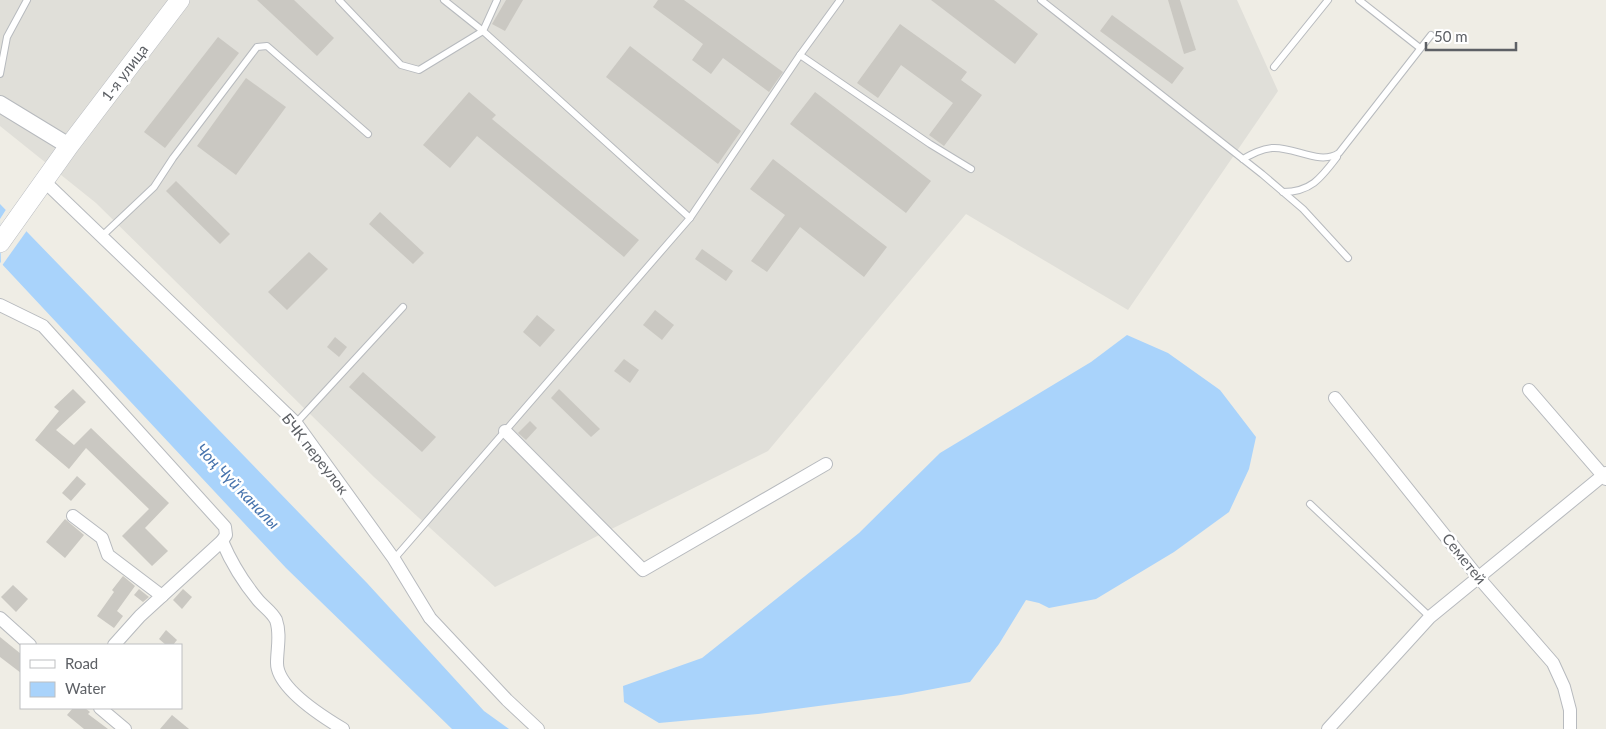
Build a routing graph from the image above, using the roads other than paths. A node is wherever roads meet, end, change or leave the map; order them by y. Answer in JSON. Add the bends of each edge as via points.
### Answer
{"nodes":[{"id":1,"x":26,"y":0,"type":"edge"},
{"id":2,"x":180,"y":0,"type":"edge"},
{"id":3,"x":339,"y":0,"type":"edge"},
{"id":4,"x":444,"y":0,"type":"edge"},
{"id":5,"x":497,"y":0,"type":"edge"},
{"id":6,"x":840,"y":0,"type":"edge"},
{"id":7,"x":1041,"y":0,"type":"edge"},
{"id":8,"x":1328,"y":0,"type":"edge"},
{"id":9,"x":1359,"y":0,"type":"edge"},
{"id":10,"x":483,"y":31,"type":"junction"},
{"id":11,"x":1431,"y":35,"type":"dead end"},
{"id":12,"x":1420,"y":48,"type":"junction"},
{"id":13,"x":800,"y":55,"type":"junction"},
{"id":14,"x":1274,"y":67,"type":"dead end"},
{"id":15,"x":0,"y":74,"type":"edge"},
{"id":16,"x":0,"y":104,"type":"edge"},
{"id":17,"x":368,"y":134,"type":"dead end"},
{"id":18,"x":69,"y":146,"type":"junction"},
{"id":19,"x":1339,"y":153,"type":"junction"},
{"id":20,"x":1243,"y":158,"type":"junction"},
{"id":21,"x":971,"y":169,"type":"dead end"},
{"id":22,"x":44,"y":181,"type":"junction"},
{"id":23,"x":1283,"y":192,"type":"junction"},
{"id":24,"x":690,"y":218,"type":"junction"},
{"id":25,"x":101,"y":237,"type":"junction"},
{"id":26,"x":0,"y":243,"type":"edge"},
{"id":27,"x":1348,"y":258,"type":"dead end"},
{"id":28,"x":0,"y":305,"type":"edge"},
{"id":29,"x":403,"y":307,"type":"dead end"},
{"id":30,"x":1529,"y":390,"type":"dead end"},
{"id":31,"x":1335,"y":398,"type":"dead end"},
{"id":32,"x":296,"y":424,"type":"junction"},
{"id":33,"x":505,"y":431,"type":"junction"},
{"id":34,"x":826,"y":464,"type":"dead end"},
{"id":35,"x":1605,"y":476,"type":"edge"},
{"id":36,"x":1310,"y":504,"type":"dead end"},
{"id":37,"x":73,"y":516,"type":"dead end"},
{"id":38,"x":222,"y":541,"type":"junction"},
{"id":39,"x":394,"y":559,"type":"junction"},
{"id":40,"x":1478,"y":577,"type":"junction"},
{"id":41,"x":162,"y":596,"type":"junction"},
{"id":42,"x":1430,"y":617,"type":"junction"},
{"id":43,"x":0,"y":618,"type":"edge"},
{"id":44,"x":29,"y":644,"type":"edge"},
{"id":45,"x":115,"y":644,"type":"edge"},
{"id":46,"x":101,"y":709,"type":"edge"},
{"id":47,"x":125,"y":729,"type":"edge"},
{"id":48,"x":343,"y":729,"type":"edge"},
{"id":49,"x":538,"y":729,"type":"edge"},
{"id":50,"x":1328,"y":729,"type":"edge"},
{"id":51,"x":1570,"y":729,"type":"edge"}],
"edges":[{"from":1,"to":15,"type":"lane","via":[[7,37]]},
{"from":2,"to":18,"type":"main road","name":"1-я улица"},
{"from":3,"to":10,"type":"lane","via":[[401,66],[419,70]]},
{"from":4,"to":10,"type":"lane"},
{"from":5,"to":10,"type":"lane"},
{"from":6,"to":13,"type":"lane"},
{"from":7,"to":20,"type":"lane"},
{"from":8,"to":14,"type":"lane"},
{"from":9,"to":12,"type":"lane"},
{"from":10,"to":24,"type":"lane"},
{"from":11,"to":12,"type":"lane"},
{"from":12,"to":19,"type":"lane"},
{"from":13,"to":21,"type":"lane"},
{"from":13,"to":24,"type":"lane"},
{"from":16,"to":18,"type":"street"},
{"from":17,"to":25,"type":"lane","via":[[267,46],[257,47],[154,187]]},
{"from":18,"to":22,"type":"main road","name":"1-я улица"},
{"from":19,"to":20,"type":"lane","via":[[1325,158],[1285,148],[1271,148]]},
{"from":19,"to":23,"type":"lane","via":[[1315,183],[1297,192]]},
{"from":20,"to":23,"type":"lane"},
{"from":22,"to":25,"type":"street","name":"БЧК переулок"},
{"from":22,"to":26,"type":"main road","name":"1-я улица"},
{"from":23,"to":27,"type":"lane"},
{"from":24,"to":33,"type":"lane"},
{"from":25,"to":32,"type":"street","name":"БЧК переулок"},
{"from":28,"to":38,"type":"street","via":[[43,326],[225,527],[226,536]]},
{"from":29,"to":32,"type":"lane"},
{"from":30,"to":35,"type":"street"},
{"from":31,"to":40,"type":"street","name":"Семетей"},
{"from":32,"to":39,"type":"street","name":"БЧК переулок"},
{"from":33,"to":34,"type":"street","via":[[643,570]]},
{"from":33,"to":39,"type":"lane"},
{"from":35,"to":40,"type":"street"},
{"from":36,"to":42,"type":"lane"},
{"from":37,"to":41,"type":"street","via":[[102,538],[108,555]]},
{"from":38,"to":41,"type":"street"},
{"from":38,"to":48,"type":"street","via":[[240,576],[276,621],[281,679],[310,706]]},
{"from":39,"to":49,"type":"street","name":"БЧК переулок","via":[[430,618]]},
{"from":40,"to":42,"type":"street"},
{"from":40,"to":51,"type":"street","name":"Семетей","via":[[1553,663],[1570,710]]},
{"from":41,"to":45,"type":"street"},
{"from":42,"to":50,"type":"street"},
{"from":43,"to":44,"type":"street"},
{"from":46,"to":47,"type":"street"}]}
